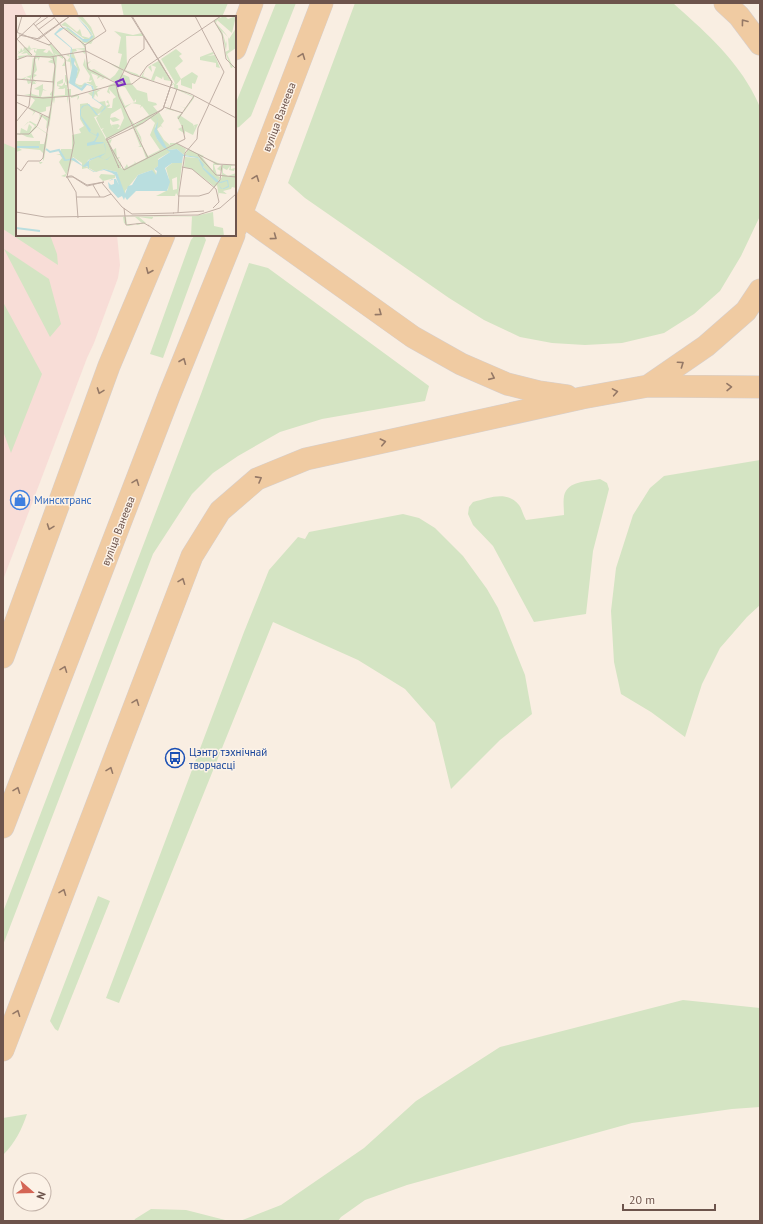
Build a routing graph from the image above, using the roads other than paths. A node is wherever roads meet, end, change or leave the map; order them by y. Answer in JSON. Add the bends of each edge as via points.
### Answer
{"nodes":[{"id":1,"x":60,"y":3,"type":"edge"},
{"id":2,"x":79,"y":3,"type":"edge"},
{"id":3,"x":252,"y":3,"type":"edge"},
{"id":4,"x":322,"y":3,"type":"edge"},
{"id":5,"x":725,"y":3,"type":"edge"},
{"id":6,"x":66,"y":16,"type":"edge"},
{"id":7,"x":79,"y":16,"type":"edge"},
{"id":8,"x":760,"y":44,"type":"edge"},
{"id":9,"x":236,"y":46,"type":"edge"},
{"id":10,"x":237,"y":218,"type":"edge"},
{"id":11,"x":164,"y":236,"type":"edge"},
{"id":12,"x":234,"y":236,"type":"edge"},
{"id":13,"x":760,"y":290,"type":"edge"},
{"id":14,"x":648,"y":386,"type":"junction"},
{"id":15,"x":760,"y":387,"type":"edge"},
{"id":16,"x":582,"y":398,"type":"junction"},
{"id":17,"x":3,"y":657,"type":"edge"},
{"id":18,"x":3,"y":827,"type":"edge"},
{"id":19,"x":3,"y":1050,"type":"edge"}],
"edges":[{"from":1,"to":6,"type":"main road"},
{"from":2,"to":7,"type":"main road"},
{"from":3,"to":9,"type":"main road"},
{"from":10,"to":4,"type":"main road","name":"вуліца Ванеева","one_way":true},
{"from":8,"to":5,"type":"main road","one_way":true,"via":[[739,16]]},
{"from":10,"to":16,"type":"main road","one_way":true,"via":[[413,337],[461,364],[507,384]]},
{"from":11,"to":17,"type":"main road","one_way":true,"via":[[109,366]]},
{"from":18,"to":12,"type":"main road","name":"вуліца Ванеева","one_way":true},
{"from":14,"to":13,"type":"main road","one_way":true,"via":[[706,346],[746,311]]},
{"from":14,"to":15,"type":"main road","one_way":true},
{"from":16,"to":14,"type":"main road","one_way":true},
{"from":19,"to":16,"type":"main road","one_way":true,"via":[[192,556],[220,511],[256,478],[306,459]]}]}
